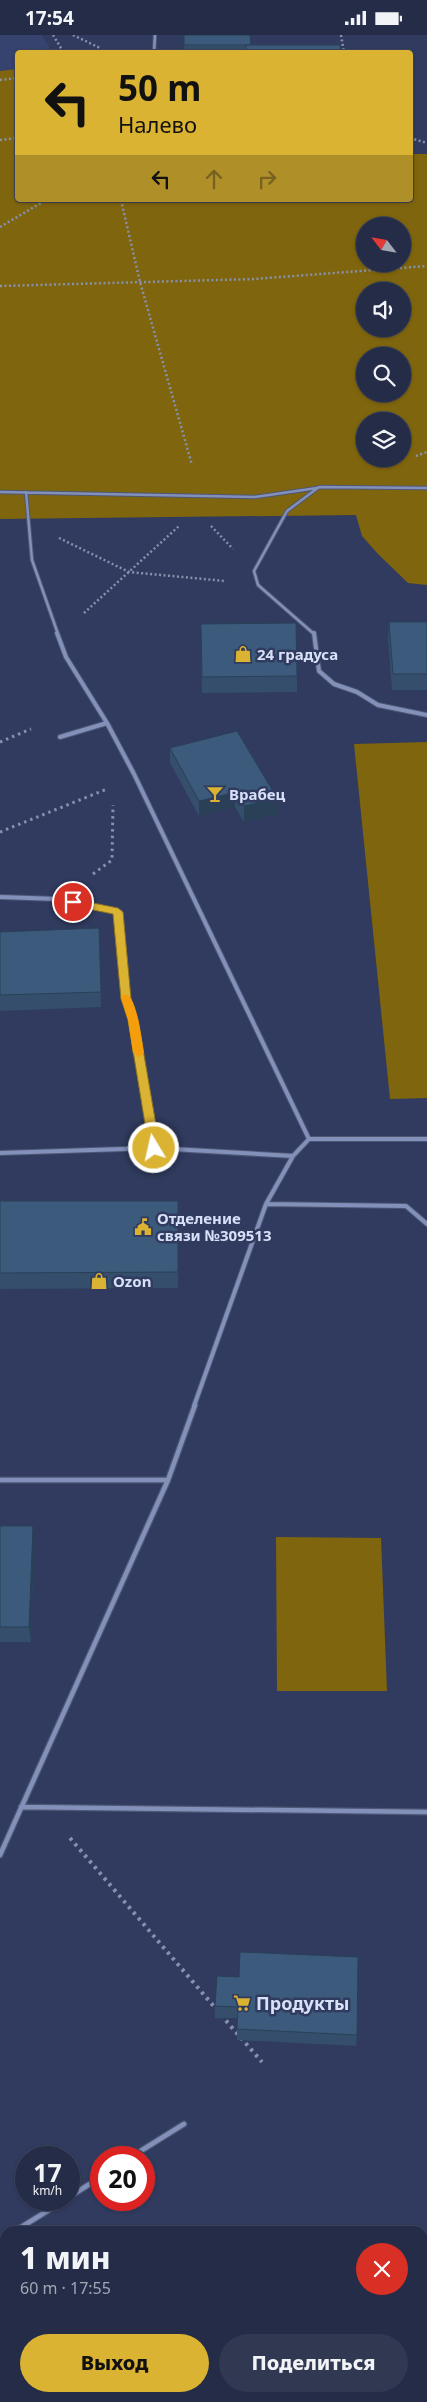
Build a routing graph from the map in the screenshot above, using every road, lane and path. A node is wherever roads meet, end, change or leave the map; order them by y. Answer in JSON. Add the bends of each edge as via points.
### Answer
{"nodes":[{"id":1,"x":54,"y":35,"type":"edge"},
{"id":2,"x":73,"y":35,"type":"edge"},
{"id":3,"x":155,"y":35,"type":"edge"},
{"id":4,"x":341,"y":35,"type":"edge"},
{"id":5,"x":62,"y":50,"type":"edge"},
{"id":6,"x":101,"y":50,"type":"edge"},
{"id":7,"x":154,"y":50,"type":"edge"},
{"id":8,"x":344,"y":50,"type":"edge"},
{"id":9,"x":15,"y":78,"type":"edge"},
{"id":10,"x":0,"y":80,"type":"edge"},
{"id":11,"x":15,"y":138,"type":"edge"},
{"id":12,"x":413,"y":139,"type":"edge"},
{"id":13,"x":0,"y":140,"type":"edge"},
{"id":14,"x":427,"y":143,"type":"edge"},
{"id":15,"x":43,"y":202,"type":"edge"},
{"id":16,"x":121,"y":202,"type":"edge"},
{"id":17,"x":0,"y":227,"type":"edge"},
{"id":18,"x":427,"y":266,"type":"edge"},
{"id":19,"x":140,"y":282,"type":"junction"},
{"id":20,"x":0,"y":285,"type":"edge"},
{"id":21,"x":319,"y":487,"type":"junction"},
{"id":22,"x":427,"y":488,"type":"edge"},
{"id":23,"x":0,"y":492,"type":"edge"},
{"id":24,"x":26,"y":492,"type":"junction"},
{"id":25,"x":201,"y":498,"type":"junction"},
{"id":26,"x":196,"y":511,"type":"junction"},
{"id":27,"x":29,"y":523,"type":"junction"},
{"id":28,"x":254,"y":571,"type":"junction"},
{"id":29,"x":129,"y":572,"type":"junction"},
{"id":30,"x":258,"y":585,"type":"junction"},
{"id":31,"x":59,"y":635,"type":"junction"},
{"id":32,"x":427,"y":715,"type":"edge"},
{"id":33,"x":107,"y":723,"type":"junction"},
{"id":34,"x":60,"y":737,"type":"dead end"},
{"id":35,"x":134,"y":774,"type":"junction"},
{"id":36,"x":113,"y":787,"type":"junction"},
{"id":37,"x":0,"y":832,"type":"edge"},
{"id":38,"x":0,"y":897,"type":"edge"},
{"id":39,"x":58,"y":899,"type":"junction"},
{"id":40,"x":309,"y":1139,"type":"junction"},
{"id":41,"x":427,"y":1139,"type":"edge"},
{"id":42,"x":154,"y":1148,"type":"junction"},
{"id":43,"x":0,"y":1153,"type":"edge"},
{"id":44,"x":293,"y":1157,"type":"junction"},
{"id":45,"x":266,"y":1204,"type":"junction"},
{"id":46,"x":427,"y":1224,"type":"edge"},
{"id":47,"x":0,"y":1480,"type":"edge"},
{"id":48,"x":168,"y":1480,"type":"junction"},
{"id":49,"x":22,"y":1807,"type":"junction"},
{"id":50,"x":44,"y":1807,"type":"junction"},
{"id":51,"x":427,"y":1812,"type":"edge"},
{"id":52,"x":0,"y":1855,"type":"edge"},
{"id":53,"x":262,"y":2062,"type":"dead end"},
{"id":54,"x":184,"y":2124,"type":"dead end"},
{"id":55,"x":149,"y":2146,"type":"edge"},
{"id":56,"x":48,"y":2211,"type":"edge"},
{"id":57,"x":24,"y":2226,"type":"edge"}],
"edges":[{"from":1,"to":5,"type":"path"},
{"from":2,"to":6,"type":"path"},
{"from":3,"to":7,"type":"lane"},
{"from":4,"to":8,"type":"path"},
{"from":9,"to":10,"type":"path"},
{"from":11,"to":13,"type":"path"},
{"from":12,"to":14,"type":"path"},
{"from":15,"to":17,"type":"path"},
{"from":16,"to":19,"type":"path"},
{"from":18,"to":19,"type":"path","via":[[254,279]]},
{"from":19,"to":20,"type":"path"},
{"from":19,"to":25,"type":"path"},
{"from":21,"to":22,"type":"lane"},
{"from":21,"to":25,"type":"lane","via":[[255,497]]},
{"from":21,"to":28,"type":"lane","via":[[288,511]]},
{"from":23,"to":24,"type":"lane"},
{"from":24,"to":25,"type":"lane"},
{"from":24,"to":27,"type":"lane"},
{"from":25,"to":26,"type":"path","via":[[204,503]]},
{"from":26,"to":28,"type":"path"},
{"from":26,"to":29,"type":"path"},
{"from":27,"to":29,"type":"path"},
{"from":27,"to":31,"type":"lane","via":[[32,560]]},
{"from":28,"to":30,"type":"lane"},
{"from":29,"to":30,"type":"path"},
{"from":29,"to":31,"type":"path"},
{"from":30,"to":32,"type":"lane","via":[[314,631],[319,671],[334,684],[357,692],[378,705]]},
{"from":31,"to":33,"type":"lane","via":[[66,657]]},
{"from":33,"to":34,"type":"lane"},
{"from":33,"to":35,"type":"lane"},
{"from":35,"to":36,"type":"path"},
{"from":35,"to":40,"type":"lane"},
{"from":36,"to":37,"type":"path"},
{"from":36,"to":39,"type":"path","via":[[112,860]]},
{"from":38,"to":39,"type":"lane"},
{"from":39,"to":42,"type":"lane","via":[[118,912],[126,999],[133,1020]]},
{"from":40,"to":41,"type":"lane"},
{"from":40,"to":44,"type":"lane"},
{"from":42,"to":43,"type":"lane"},
{"from":42,"to":44,"type":"lane"},
{"from":44,"to":45,"type":"lane"},
{"from":45,"to":46,"type":"lane","via":[[406,1206]]},
{"from":45,"to":48,"type":"lane"},
{"from":47,"to":48,"type":"lane"},
{"from":48,"to":49,"type":"lane"},
{"from":49,"to":50,"type":"lane"},
{"from":49,"to":52,"type":"lane"},
{"from":50,"to":51,"type":"lane"},
{"from":50,"to":53,"type":"path"},
{"from":54,"to":55,"type":"lane"},
{"from":56,"to":57,"type":"lane"}]}
